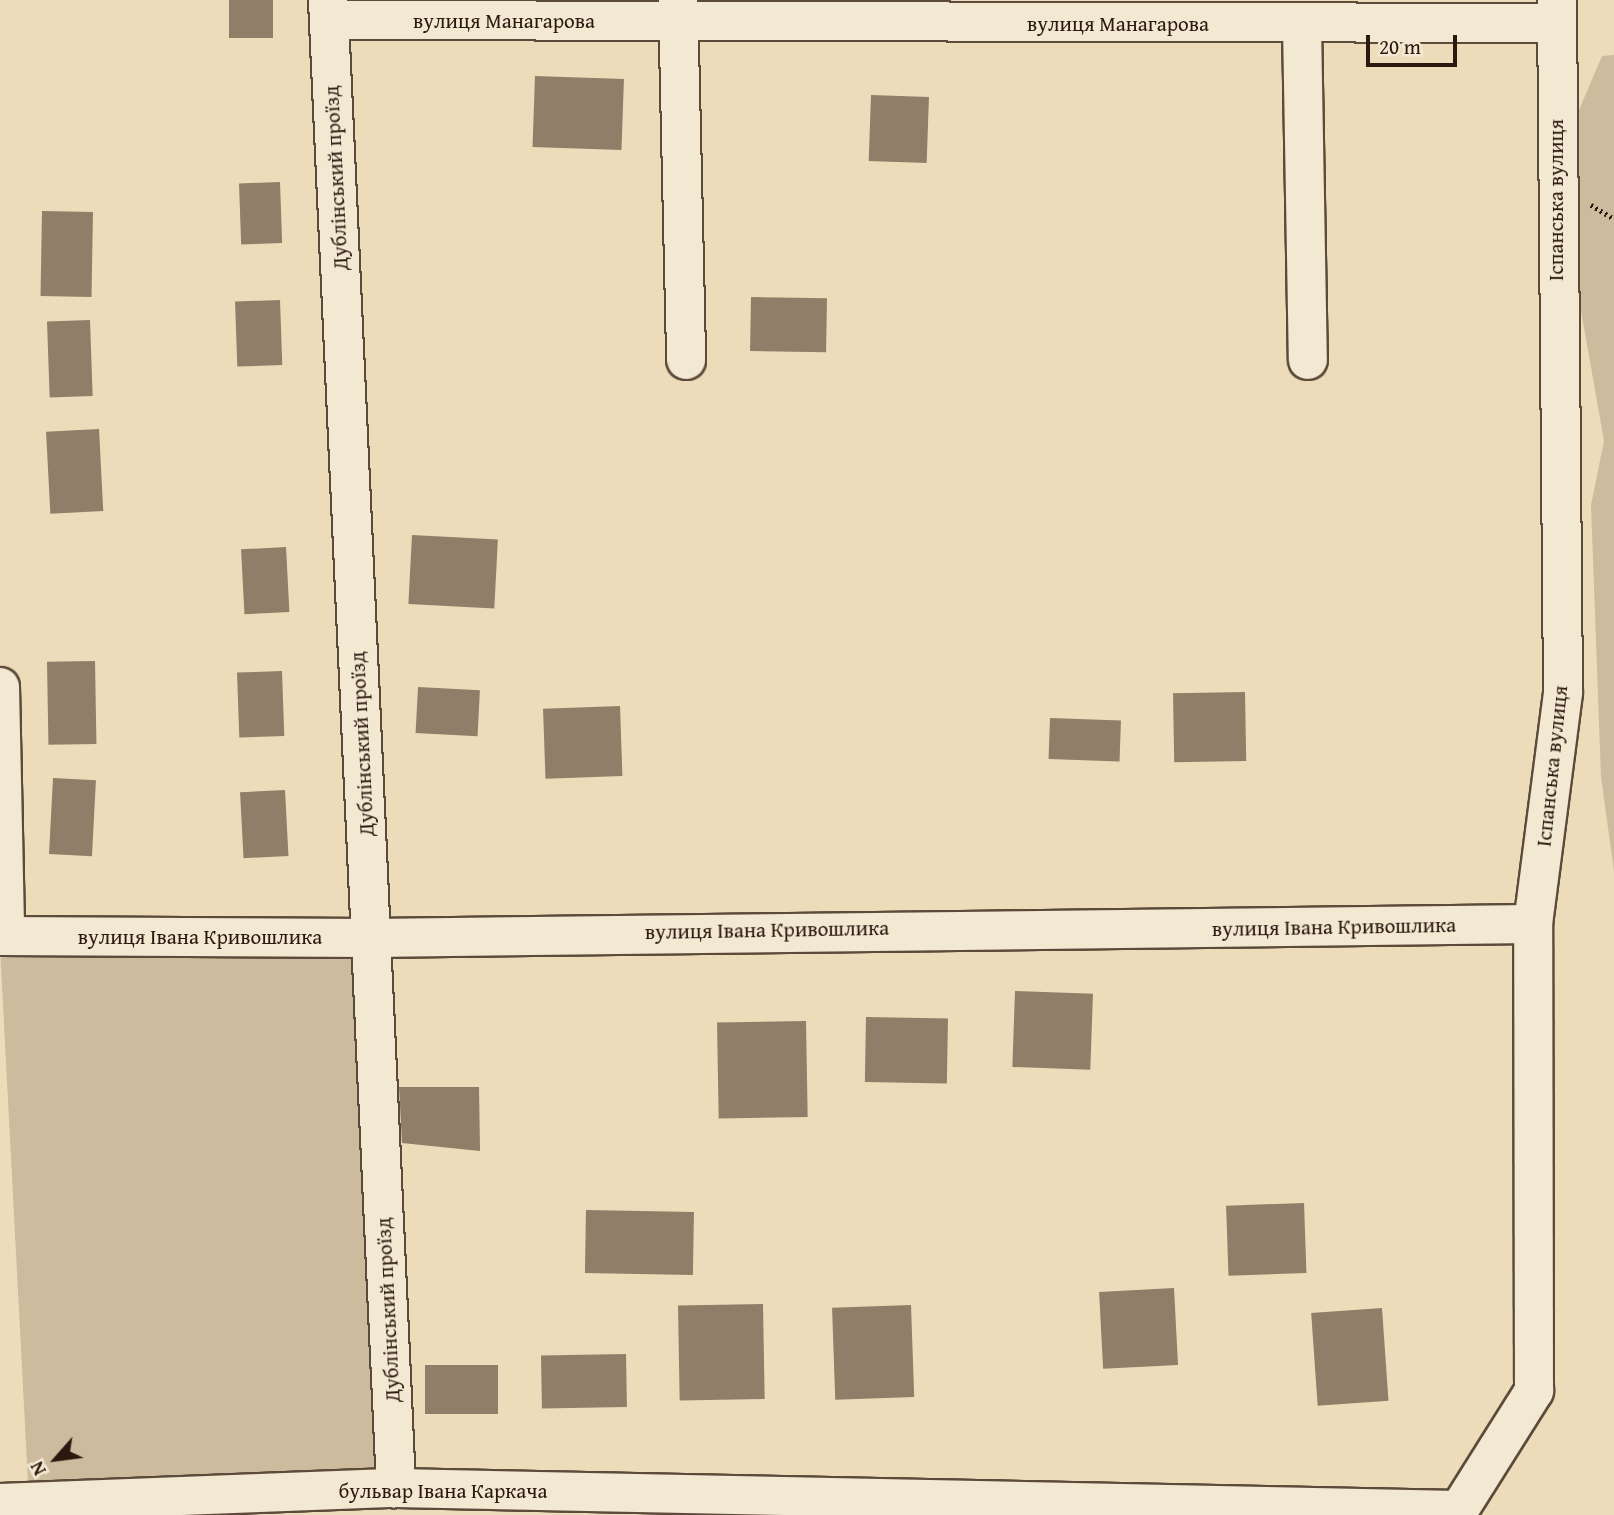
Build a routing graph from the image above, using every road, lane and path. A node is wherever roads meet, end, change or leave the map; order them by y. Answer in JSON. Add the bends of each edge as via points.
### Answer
{"nodes":[{"id":1,"x":328,"y":10,"type":"edge"},
{"id":2,"x":679,"y":11,"type":"edge"},
{"id":3,"x":1557,"y":11,"type":"edge"},
{"id":4,"x":991,"y":12,"type":"edge"},
{"id":5,"x":1302,"y":26,"type":"junction"},
{"id":6,"x":686,"y":360,"type":"dead end"},
{"id":7,"x":1308,"y":360,"type":"dead end"},
{"id":8,"x":0,"y":687,"type":"edge"},
{"id":9,"x":1534,"y":924,"type":"junction"},
{"id":10,"x":2,"y":935,"type":"edge"},
{"id":11,"x":371,"y":938,"type":"junction"},
{"id":12,"x":396,"y":1488,"type":"junction"},
{"id":13,"x":0,"y":1503,"type":"edge"},
{"id":14,"x":885,"y":1506,"type":"edge"},
{"id":15,"x":1459,"y":1510,"type":"joint"}],
"edges":[{"from":1,"to":2,"type":"street","name":"вулиця Манагарова"},
{"from":1,"to":11,"type":"street","name":"Дублінський проїзд"},
{"from":2,"to":4,"type":"street","name":"вулиця Манагарова"},
{"from":2,"to":6,"type":"street"},
{"from":3,"to":5,"type":"street","name":"вулиця Манагарова"},
{"from":3,"to":9,"type":"street","name":"Іспанська вулиця","via":[[1563,693]]},
{"from":4,"to":5,"type":"street","name":"вулиця Манагарова"},
{"from":5,"to":7,"type":"street"},
{"from":8,"to":10,"type":"street"},
{"from":9,"to":11,"type":"street","name":"вулиця Івана Кривошлика"},
{"from":9,"to":15,"type":"street","name":"Іспанська вулиця","via":[[1534,1391]]},
{"from":10,"to":11,"type":"street","name":"вулиця Івана Кривошлика"},
{"from":11,"to":12,"type":"street","name":"Дублінський проїзд"},
{"from":12,"to":13,"type":"street","name":"бульвар Івана Каркача"},
{"from":12,"to":14,"type":"street","name":"бульвар Івана Каркача"},
{"from":14,"to":15,"type":"street","name":"бульвар Івана Каркача"}]}
